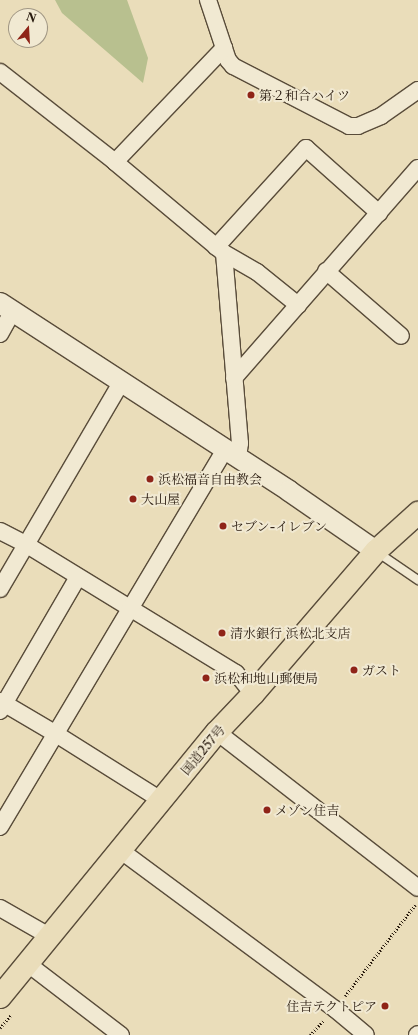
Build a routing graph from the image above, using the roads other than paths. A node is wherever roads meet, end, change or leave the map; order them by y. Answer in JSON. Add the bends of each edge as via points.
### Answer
{"nodes":[{"id":1,"x":208,"y":0,"type":"edge"},
{"id":2,"x":224,"y":48,"type":"junction"},
{"id":3,"x":0,"y":72,"type":"edge"},
{"id":4,"x":418,"y":90,"type":"edge"},
{"id":5,"x":115,"y":162,"type":"junction"},
{"id":6,"x":418,"y":168,"type":"edge"},
{"id":7,"x":379,"y":213,"type":"junction"},
{"id":8,"x":220,"y":250,"type":"junction"},
{"id":9,"x":326,"y":271,"type":"junction"},
{"id":10,"x":298,"y":305,"type":"junction"},
{"id":11,"x":7,"y":307,"type":"edge"},
{"id":12,"x":0,"y":334,"type":"edge"},
{"id":13,"x":401,"y":336,"type":"dead end"},
{"id":14,"x":234,"y":378,"type":"junction"},
{"id":15,"x":122,"y":381,"type":"junction"},
{"id":16,"x":232,"y":454,"type":"junction"},
{"id":17,"x":418,"y":513,"type":"edge"},
{"id":18,"x":0,"y":530,"type":"edge"},
{"id":19,"x":27,"y":545,"type":"junction"},
{"id":20,"x":376,"y":551,"type":"junction"},
{"id":21,"x":78,"y":577,"type":"junction"},
{"id":22,"x":418,"y":580,"type":"edge"},
{"id":23,"x":0,"y":589,"type":"edge"},
{"id":24,"x":131,"y":608,"type":"junction"},
{"id":25,"x":253,"y":694,"type":"junction"},
{"id":26,"x":2,"y":705,"type":"edge"},
{"id":27,"x":217,"y":732,"type":"junction"},
{"id":28,"x":56,"y":734,"type":"junction"},
{"id":29,"x":161,"y":800,"type":"junction"},
{"id":30,"x":0,"y":827,"type":"edge"},
{"id":31,"x":120,"y":850,"type":"junction"},
{"id":32,"x":418,"y":888,"type":"edge"},
{"id":33,"x":0,"y":908,"type":"edge"},
{"id":34,"x":49,"y":936,"type":"junction"},
{"id":35,"x":28,"y":964,"type":"junction"},
{"id":36,"x":0,"y":997,"type":"edge"},
{"id":37,"x":121,"y":1035,"type":"edge"},
{"id":38,"x":366,"y":1035,"type":"edge"}],
"edges":[{"from":1,"to":2,"type":"street"},
{"from":2,"to":4,"type":"street","via":[[233,66],[349,126],[358,126],[381,116]]},
{"from":2,"to":5,"type":"street"},
{"from":3,"to":5,"type":"street"},
{"from":5,"to":8,"type":"street"},
{"from":6,"to":7,"type":"street"},
{"from":7,"to":8,"type":"street","via":[[306,148]]},
{"from":7,"to":9,"type":"street"},
{"from":8,"to":10,"type":"street","via":[[261,275]]},
{"from":8,"to":14,"type":"street"},
{"from":9,"to":10,"type":"street"},
{"from":9,"to":13,"type":"street"},
{"from":10,"to":14,"type":"street"},
{"from":11,"to":12,"type":"street"},
{"from":11,"to":15,"type":"street"},
{"from":14,"to":16,"type":"street","via":[[240,443]]},
{"from":15,"to":16,"type":"street"},
{"from":15,"to":19,"type":"street"},
{"from":16,"to":20,"type":"street"},
{"from":16,"to":24,"type":"street"},
{"from":17,"to":20,"type":"highway","name":"国道257号"},
{"from":18,"to":19,"type":"street"},
{"from":19,"to":21,"type":"street"},
{"from":19,"to":23,"type":"street"},
{"from":20,"to":22,"type":"lane"},
{"from":20,"to":25,"type":"highway","name":"国道257号"},
{"from":21,"to":24,"type":"street"},
{"from":21,"to":26,"type":"street"},
{"from":24,"to":25,"type":"street","via":[[236,672]]},
{"from":24,"to":28,"type":"street"},
{"from":25,"to":27,"type":"highway","name":"国道257号"},
{"from":26,"to":28,"type":"street"},
{"from":27,"to":29,"type":"highway","name":"国道257号"},
{"from":27,"to":32,"type":"street"},
{"from":28,"to":29,"type":"street"},
{"from":28,"to":30,"type":"street"},
{"from":29,"to":31,"type":"highway","name":"国道257号"},
{"from":31,"to":34,"type":"highway","name":"国道257号"},
{"from":31,"to":38,"type":"street","via":[[335,1009]]},
{"from":33,"to":34,"type":"street"},
{"from":34,"to":35,"type":"highway","name":"国道257号"},
{"from":35,"to":36,"type":"highway","name":"国道257号"},
{"from":35,"to":37,"type":"street"}]}
